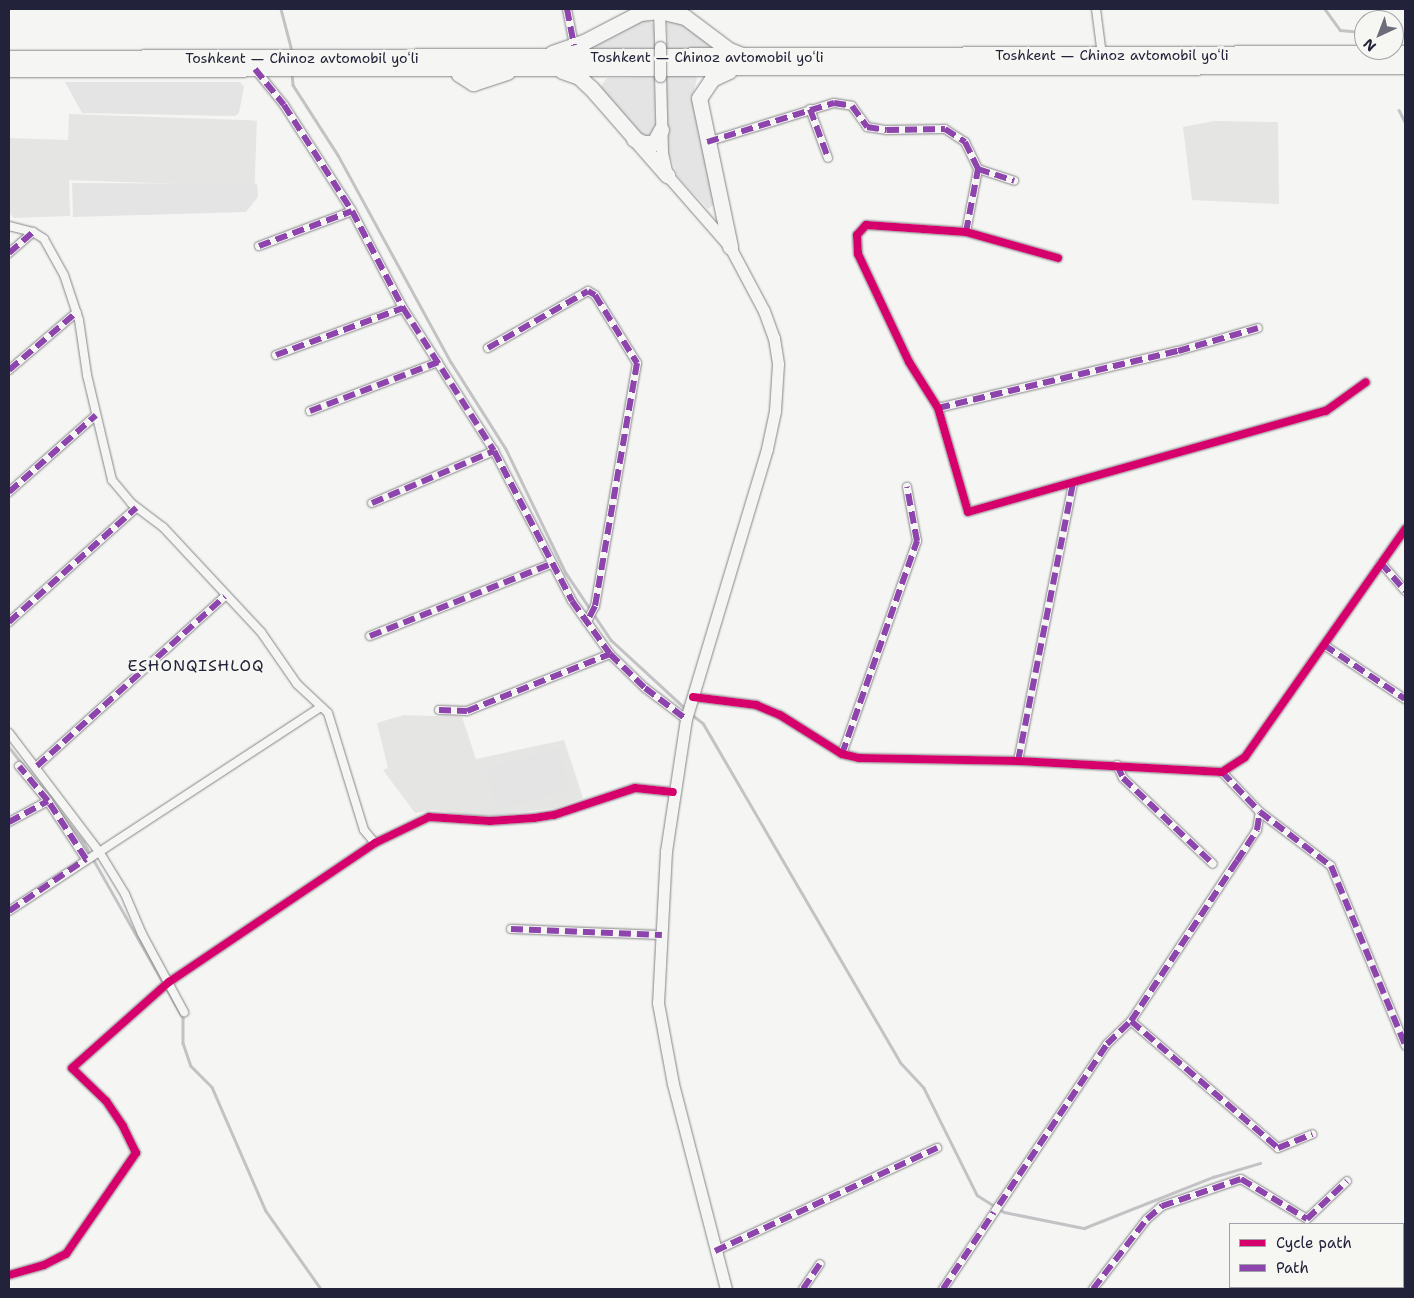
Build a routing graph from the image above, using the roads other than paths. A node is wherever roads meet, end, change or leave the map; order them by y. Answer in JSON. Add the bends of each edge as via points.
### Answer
{"nodes":[{"id":1,"x":566,"y":9,"type":"edge"},
{"id":2,"x":1096,"y":9,"type":"edge"},
{"id":3,"x":659,"y":10,"type":"edge"},
{"id":4,"x":574,"y":45,"type":"junction"},
{"id":5,"x":1405,"y":53,"type":"edge"},
{"id":6,"x":1102,"y":55,"type":"junction"},
{"id":7,"x":536,"y":57,"type":"junction"},
{"id":8,"x":9,"y":58,"type":"edge"},
{"id":9,"x":815,"y":62,"type":"junction"},
{"id":10,"x":460,"y":63,"type":"junction"},
{"id":11,"x":742,"y":63,"type":"junction"},
{"id":12,"x":263,"y":65,"type":"junction"},
{"id":13,"x":1405,"y":66,"type":"edge"},
{"id":14,"x":554,"y":68,"type":"junction"},
{"id":15,"x":9,"y":69,"type":"edge"},
{"id":16,"x":810,"y":109,"type":"junction"},
{"id":17,"x":661,"y":130,"type":"junction"},
{"id":18,"x":634,"y":139,"type":"junction"},
{"id":19,"x":707,"y":142,"type":"junction"},
{"id":20,"x":828,"y":158,"type":"dead end"},
{"id":21,"x":978,"y":168,"type":"junction"},
{"id":22,"x":667,"y":175,"type":"junction"},
{"id":23,"x":1014,"y":181,"type":"dead end"},
{"id":24,"x":352,"y":211,"type":"junction"},
{"id":25,"x":9,"y":226,"type":"edge"},
{"id":26,"x":33,"y":232,"type":"junction"},
{"id":27,"x":966,"y":232,"type":"junction"},
{"id":28,"x":259,"y":246,"type":"dead end"},
{"id":29,"x":730,"y":247,"type":"junction"},
{"id":30,"x":9,"y":253,"type":"edge"},
{"id":31,"x":1058,"y":258,"type":"dead end"},
{"id":32,"x":403,"y":308,"type":"junction"},
{"id":33,"x":76,"y":312,"type":"junction"},
{"id":34,"x":1258,"y":328,"type":"dead end"},
{"id":35,"x":488,"y":348,"type":"dead end"},
{"id":36,"x":276,"y":356,"type":"dead end"},
{"id":37,"x":438,"y":362,"type":"junction"},
{"id":38,"x":9,"y":370,"type":"edge"},
{"id":39,"x":1366,"y":382,"type":"dead end"},
{"id":40,"x":938,"y":408,"type":"junction"},
{"id":41,"x":310,"y":411,"type":"dead end"},
{"id":42,"x":96,"y":415,"type":"junction"},
{"id":43,"x":494,"y":451,"type":"junction"},
{"id":44,"x":1073,"y":482,"type":"junction"},
{"id":45,"x":907,"y":487,"type":"dead end"},
{"id":46,"x":9,"y":492,"type":"edge"},
{"id":47,"x":372,"y":503,"type":"dead end"},
{"id":48,"x":136,"y":508,"type":"junction"},
{"id":49,"x":1405,"y":530,"type":"edge"},
{"id":50,"x":551,"y":564,"type":"junction"},
{"id":51,"x":1381,"y":564,"type":"junction"},
{"id":52,"x":1405,"y":591,"type":"edge"},
{"id":53,"x":225,"y":596,"type":"junction"},
{"id":54,"x":9,"y":622,"type":"edge"},
{"id":55,"x":587,"y":622,"type":"junction"},
{"id":56,"x":370,"y":636,"type":"dead end"},
{"id":57,"x":1324,"y":645,"type":"junction"},
{"id":58,"x":610,"y":654,"type":"junction"},
{"id":59,"x":1405,"y":699,"type":"edge"},
{"id":60,"x":692,"y":701,"type":"junction"},
{"id":61,"x":319,"y":708,"type":"junction"},
{"id":62,"x":439,"y":710,"type":"dead end"},
{"id":63,"x":686,"y":719,"type":"junction"},
{"id":64,"x":9,"y":733,"type":"edge"},
{"id":65,"x":842,"y":754,"type":"junction"},
{"id":66,"x":1018,"y":761,"type":"junction"},
{"id":67,"x":1117,"y":765,"type":"junction"},
{"id":68,"x":18,"y":766,"type":"dead end"},
{"id":69,"x":37,"y":766,"type":"junction"},
{"id":70,"x":1222,"y":772,"type":"junction"},
{"id":71,"x":673,"y":792,"type":"junction"},
{"id":72,"x":48,"y":801,"type":"junction"},
{"id":73,"x":1260,"y":812,"type":"junction"},
{"id":74,"x":9,"y":822,"type":"edge"},
{"id":75,"x":375,"y":843,"type":"junction"},
{"id":76,"x":100,"y":853,"type":"junction"},
{"id":77,"x":86,"y":859,"type":"junction"},
{"id":78,"x":1213,"y":864,"type":"dead end"},
{"id":79,"x":9,"y":911,"type":"edge"},
{"id":80,"x":511,"y":929,"type":"dead end"},
{"id":81,"x":662,"y":935,"type":"junction"},
{"id":82,"x":169,"y":982,"type":"junction"},
{"id":83,"x":184,"y":1012,"type":"dead end"},
{"id":84,"x":1131,"y":1021,"type":"junction"},
{"id":85,"x":1405,"y":1045,"type":"edge"},
{"id":86,"x":1312,"y":1134,"type":"dead end"},
{"id":87,"x":937,"y":1148,"type":"dead end"},
{"id":88,"x":1347,"y":1181,"type":"dead end"},
{"id":89,"x":715,"y":1251,"type":"junction"},
{"id":90,"x":820,"y":1264,"type":"dead end"},
{"id":91,"x":9,"y":1275,"type":"edge"},
{"id":92,"x":726,"y":1289,"type":"edge"},
{"id":93,"x":803,"y":1289,"type":"edge"},
{"id":94,"x":943,"y":1289,"type":"edge"},
{"id":95,"x":1093,"y":1289,"type":"edge"}],
"edges":[{"from":1,"to":4,"type":"street"},
{"from":2,"to":6,"type":"street"},
{"from":3,"to":4,"type":"highway","via":[[640,14]]},
{"from":3,"to":11,"type":"highway","via":[[684,17]]},
{"from":3,"to":17,"type":"main road","bridge":true},
{"from":4,"to":7,"type":"highway"},
{"from":5,"to":6,"type":"highway","name":"Toshkent — Chinoz avtomobil yoʻli"},
{"from":6,"to":9,"type":"highway","name":"Toshkent — Chinoz avtomobil yoʻli"},
{"from":7,"to":10,"type":"highway","name":"Toshkent — Chinoz avtomobil yoʻli"},
{"from":7,"to":11,"type":"highway","name":"Toshkent — Chinoz avtomobil yoʻli"},
{"from":8,"to":12,"type":"highway","name":"Toshkent — Chinoz avtomobil yoʻli"},
{"from":9,"to":11,"type":"highway","name":"Toshkent — Chinoz avtomobil yoʻli"},
{"from":9,"to":13,"type":"highway","name":"Toshkent — Chinoz avtomobil yoʻli"},
{"from":10,"to":12,"type":"highway","name":"Toshkent — Chinoz avtomobil yoʻli"},
{"from":10,"to":14,"type":"highway","name":"Toshkent — Chinoz avtomobil yoʻli","via":[[464,80],[477,83],[519,68]]},
{"from":11,"to":14,"type":"highway","name":"Toshkent — Chinoz avtomobil yoʻli"},
{"from":11,"to":19,"type":"highway","via":[[717,76],[701,92]]},
{"from":12,"to":15,"type":"highway","name":"Toshkent — Chinoz avtomobil yoʻli"},
{"from":12,"to":24,"type":"street","via":[[284,105]]},
{"from":14,"to":18,"type":"highway","via":[[579,77],[604,101]]},
{"from":16,"to":19,"type":"street"},
{"from":16,"to":20,"type":"street"},
{"from":16,"to":21,"type":"street","via":[[834,103],[852,106],[867,126],[887,130],[945,130],[965,142]]},
{"from":17,"to":18,"type":"highway","via":[[654,142],[644,144]]},
{"from":17,"to":22,"type":"main road"},
{"from":18,"to":22,"type":"highway"},
{"from":19,"to":29,"type":"highway"},
{"from":21,"to":23,"type":"street"},
{"from":21,"to":27,"type":"street"},
{"from":22,"to":29,"type":"main road"},
{"from":24,"to":28,"type":"street"},
{"from":24,"to":32,"type":"street"},
{"from":25,"to":26,"type":"street"},
{"from":26,"to":30,"type":"street"},
{"from":26,"to":33,"type":"street","via":[[44,239],[64,274]]},
{"from":27,"to":31,"type":"street"},
{"from":27,"to":40,"type":"street","via":[[866,225],[857,235],[858,254],[909,362]]},
{"from":29,"to":60,"type":"main road","via":[[771,328],[778,364],[777,395],[767,449]]},
{"from":32,"to":36,"type":"street"},
{"from":32,"to":37,"type":"street"},
{"from":33,"to":38,"type":"street"},
{"from":33,"to":42,"type":"street"},
{"from":34,"to":40,"type":"street","via":[[1178,351]]},
{"from":35,"to":55,"type":"street","via":[[588,291],[595,295],[637,363],[595,606]]},
{"from":37,"to":41,"type":"street"},
{"from":37,"to":43,"type":"street"},
{"from":39,"to":44,"type":"street","via":[[1326,412]]},
{"from":40,"to":44,"type":"street","via":[[968,512]]},
{"from":42,"to":46,"type":"street"},
{"from":42,"to":48,"type":"street","via":[[112,480]]},
{"from":43,"to":47,"type":"street"},
{"from":43,"to":50,"type":"street"},
{"from":44,"to":66,"type":"street"},
{"from":45,"to":65,"type":"street","via":[[917,541]]},
{"from":48,"to":53,"type":"street","via":[[163,527]]},
{"from":48,"to":54,"type":"street"},
{"from":49,"to":51,"type":"street"},
{"from":50,"to":55,"type":"street"},
{"from":50,"to":56,"type":"street"},
{"from":51,"to":52,"type":"street"},
{"from":51,"to":57,"type":"street"},
{"from":53,"to":61,"type":"street","via":[[262,632],[286,670]]},
{"from":53,"to":69,"type":"street"},
{"from":55,"to":58,"type":"street"},
{"from":57,"to":59,"type":"street"},
{"from":57,"to":70,"type":"street","via":[[1245,757]]},
{"from":58,"to":62,"type":"street","via":[[467,710]]},
{"from":58,"to":63,"type":"street","via":[[645,688]]},
{"from":60,"to":63,"type":"main road"},
{"from":60,"to":65,"type":"street","via":[[756,705],[780,715]]},
{"from":61,"to":75,"type":"street","via":[[328,713],[333,724],[364,830]]},
{"from":61,"to":76,"type":"street"},
{"from":63,"to":71,"type":"main road"},
{"from":64,"to":69,"type":"street"},
{"from":65,"to":66,"type":"street","via":[[859,758]]},
{"from":66,"to":67,"type":"street"},
{"from":67,"to":70,"type":"street"},
{"from":67,"to":78,"type":"street","via":[[1123,778]]},
{"from":68,"to":72,"type":"street"},
{"from":69,"to":76,"type":"street"},
{"from":70,"to":73,"type":"street"},
{"from":71,"to":75,"type":"street","via":[[635,788],[554,815],[534,818],[490,821],[429,817]]},
{"from":71,"to":81,"type":"main road"},
{"from":72,"to":74,"type":"street"},
{"from":72,"to":77,"type":"street"},
{"from":73,"to":84,"type":"street","via":[[1257,830]]},
{"from":73,"to":85,"type":"street","via":[[1331,866]]},
{"from":75,"to":82,"type":"street"},
{"from":76,"to":77,"type":"street"},
{"from":76,"to":82,"type":"street"},
{"from":77,"to":79,"type":"street"},
{"from":80,"to":81,"type":"street"},
{"from":81,"to":89,"type":"main road","via":[[658,1003],[664,1043]]},
{"from":82,"to":83,"type":"street"},
{"from":82,"to":91,"type":"street","via":[[72,1068],[106,1101],[136,1153],[66,1254],[44,1265]]},
{"from":84,"to":86,"type":"street","via":[[1278,1148]]},
{"from":84,"to":94,"type":"street","via":[[1107,1044]]},
{"from":87,"to":89,"type":"street"},
{"from":88,"to":95,"type":"street","via":[[1307,1219],[1241,1179],[1162,1206],[1147,1219]]},
{"from":89,"to":92,"type":"main road"},
{"from":90,"to":93,"type":"street"}]}
